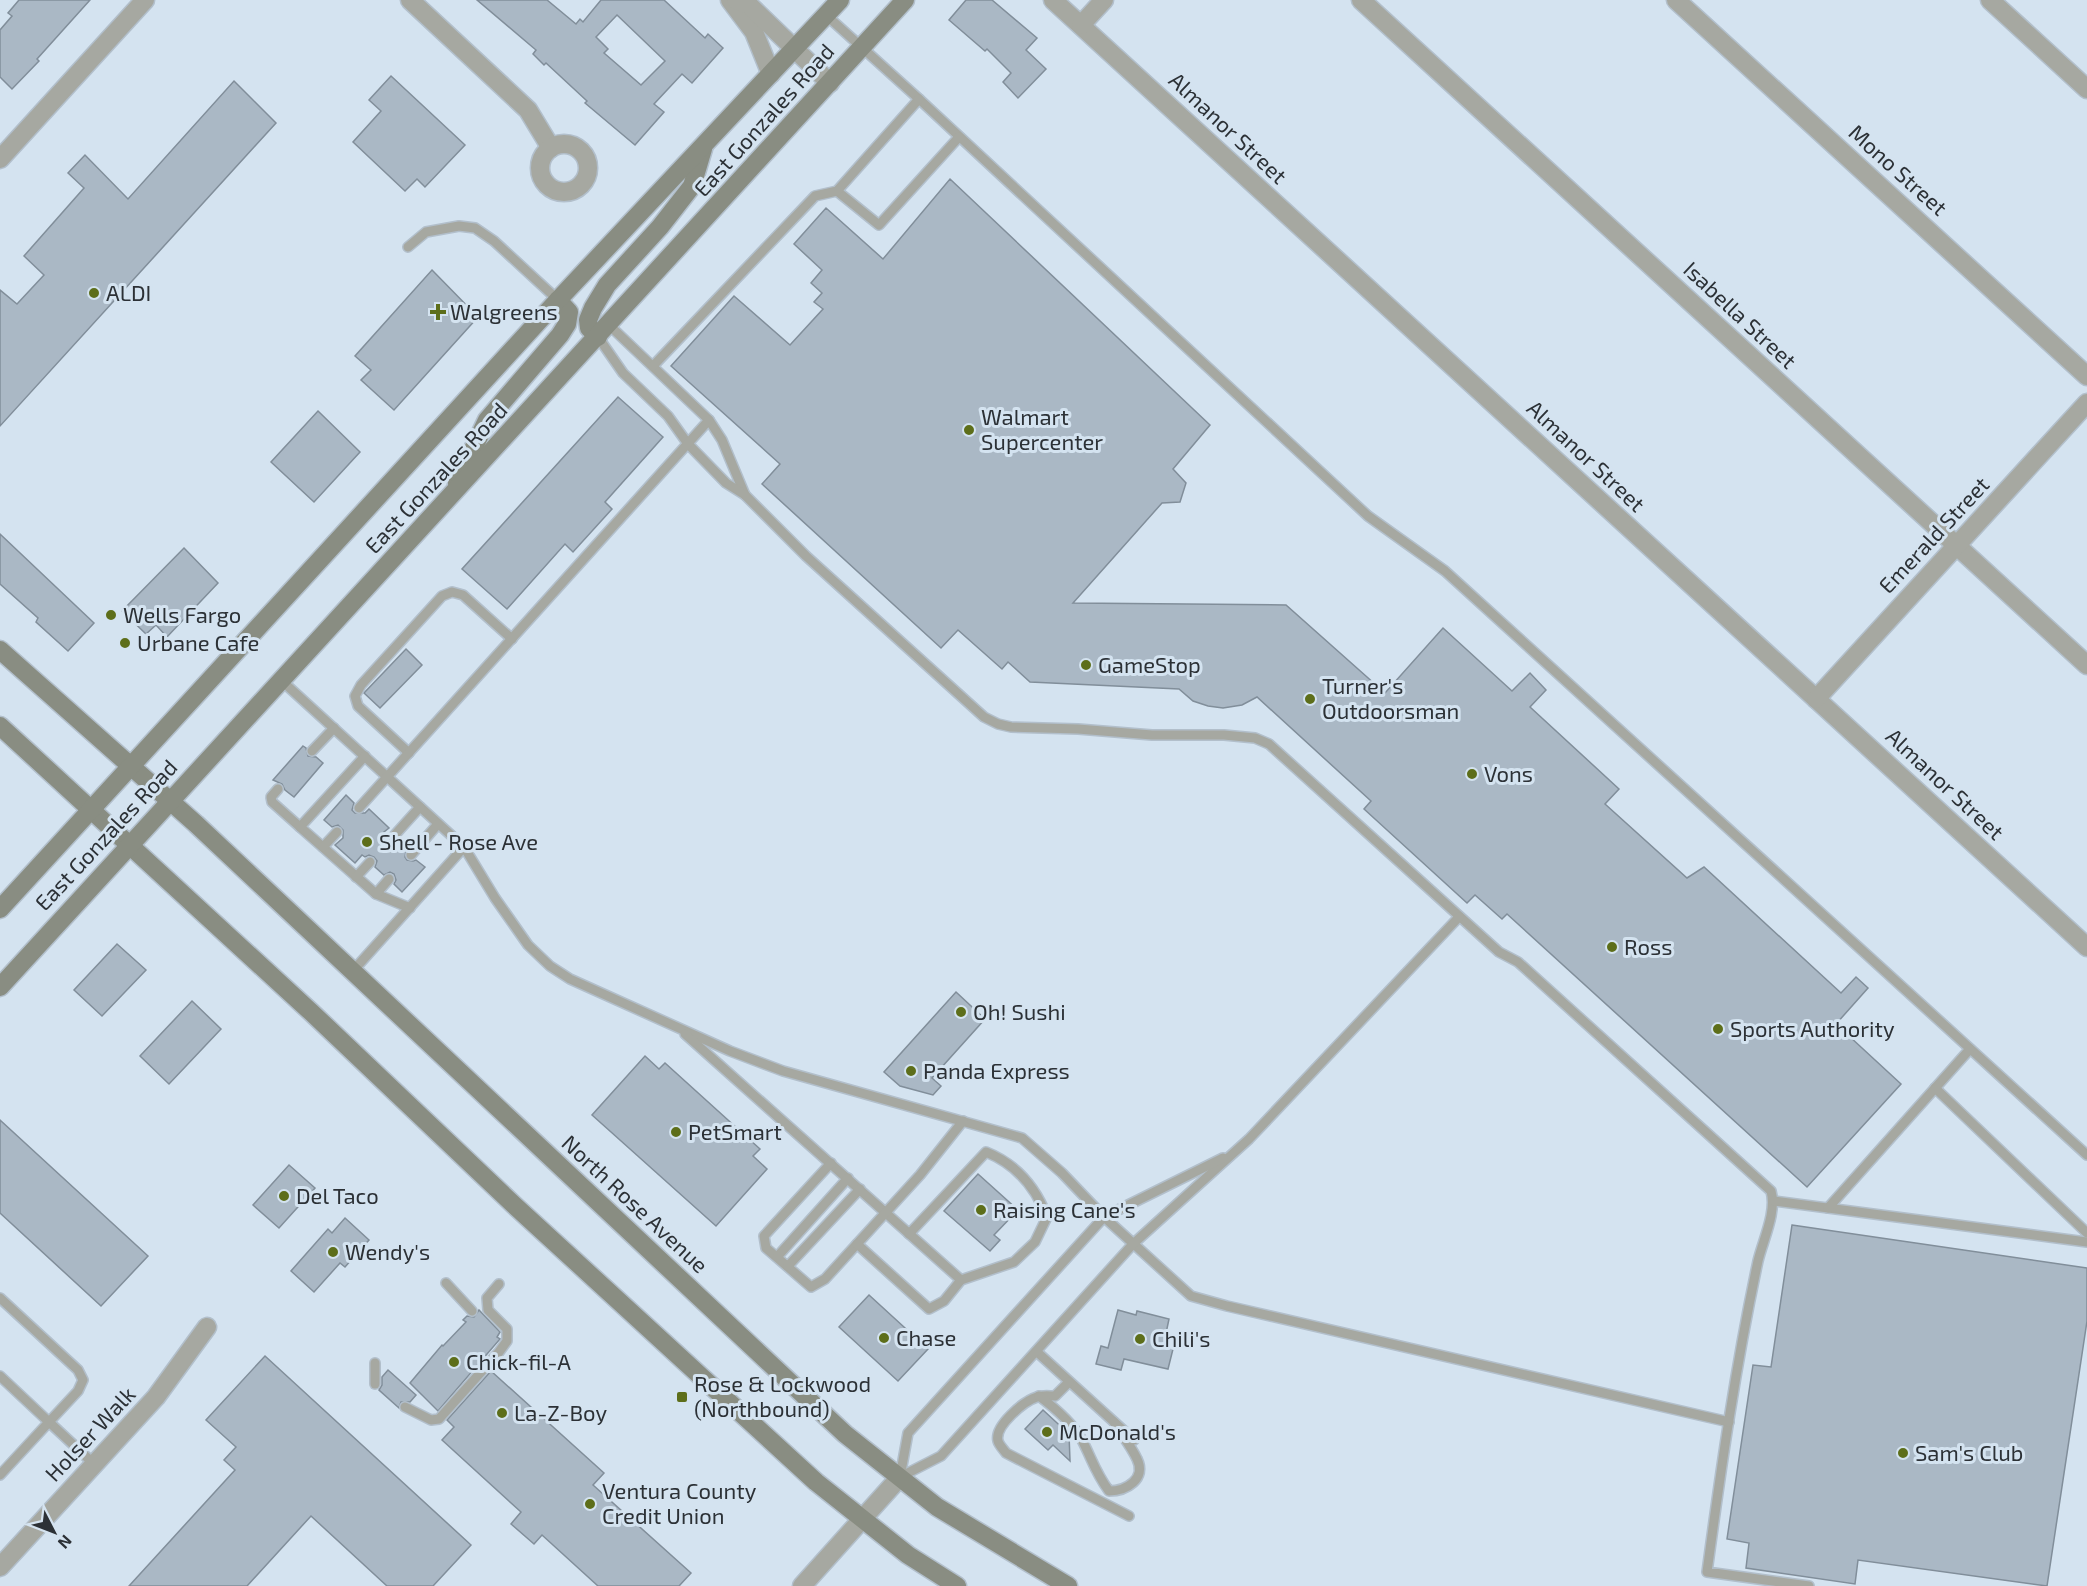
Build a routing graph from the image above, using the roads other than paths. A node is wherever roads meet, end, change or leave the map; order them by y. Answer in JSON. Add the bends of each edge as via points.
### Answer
{"nodes":[{"id":1,"x":145,"y":0,"type":"edge"},
{"id":2,"x":410,"y":0,"type":"edge"},
{"id":3,"x":840,"y":0,"type":"edge"},
{"id":4,"x":905,"y":0,"type":"edge"},
{"id":5,"x":1053,"y":0,"type":"edge"},
{"id":6,"x":1104,"y":0,"type":"edge"},
{"id":7,"x":1361,"y":0,"type":"edge"},
{"id":8,"x":1676,"y":0,"type":"edge"},
{"id":9,"x":1990,"y":0,"type":"edge"},
{"id":10,"x":742,"y":4,"type":"edge"},
{"id":11,"x":826,"y":15,"type":"junction"},
{"id":12,"x":1081,"y":25,"type":"junction"},
{"id":13,"x":795,"y":48,"type":"junction"},
{"id":14,"x":861,"y":48,"type":"junction"},
{"id":15,"x":771,"y":74,"type":"junction"},
{"id":16,"x":830,"y":83,"type":"junction"},
{"id":17,"x":2087,"y":89,"type":"edge"},
{"id":18,"x":919,"y":99,"type":"junction"},
{"id":19,"x":959,"y":137,"type":"junction"},
{"id":20,"x":704,"y":145,"type":"junction"},
{"id":21,"x":551,"y":148,"type":"dead end"},
{"id":22,"x":0,"y":159,"type":"edge"},
{"id":23,"x":837,"y":191,"type":"junction"},
{"id":24,"x":408,"y":247,"type":"dead end"},
{"id":25,"x":558,"y":300,"type":"junction"},
{"id":26,"x":603,"y":331,"type":"junction"},
{"id":27,"x":653,"y":366,"type":"junction"},
{"id":28,"x":2087,"y":376,"type":"edge"},
{"id":29,"x":2087,"y":403,"type":"edge"},
{"id":30,"x":709,"y":420,"type":"junction"},
{"id":31,"x":688,"y":444,"type":"junction"},
{"id":32,"x":745,"y":495,"type":"junction"},
{"id":33,"x":451,"y":496,"type":"junction"},
{"id":34,"x":1956,"y":545,"type":"junction"},
{"id":35,"x":512,"y":639,"type":"junction"},
{"id":36,"x":0,"y":650,"type":"edge"},
{"id":37,"x":2087,"y":665,"type":"edge"},
{"id":38,"x":282,"y":681,"type":"junction"},
{"id":39,"x":1816,"y":699,"type":"junction"},
{"id":40,"x":0,"y":726,"type":"edge"},
{"id":41,"x":334,"y":728,"type":"junction"},
{"id":42,"x":312,"y":751,"type":"dead end"},
{"id":43,"x":409,"y":753,"type":"junction"},
{"id":44,"x":365,"y":756,"type":"junction"},
{"id":45,"x":130,"y":767,"type":"junction"},
{"id":46,"x":387,"y":777,"type":"junction"},
{"id":47,"x":278,"y":789,"type":"dead end"},
{"id":48,"x":171,"y":800,"type":"junction"},
{"id":49,"x":359,"y":807,"type":"dead end"},
{"id":50,"x":420,"y":807,"type":"junction"},
{"id":51,"x":91,"y":810,"type":"junction"},
{"id":52,"x":438,"y":824,"type":"junction"},
{"id":53,"x":300,"y":827,"type":"junction"},
{"id":54,"x":337,"y":832,"type":"dead end"},
{"id":55,"x":392,"y":838,"type":"dead end"},
{"id":56,"x":129,"y":845,"type":"junction"},
{"id":57,"x":323,"y":847,"type":"junction"},
{"id":58,"x":464,"y":847,"type":"junction"},
{"id":59,"x":411,"y":855,"type":"dead end"},
{"id":60,"x":370,"y":862,"type":"dead end"},
{"id":61,"x":356,"y":877,"type":"junction"},
{"id":62,"x":389,"y":879,"type":"dead end"},
{"id":63,"x":376,"y":894,"type":"junction"},
{"id":64,"x":410,"y":908,"type":"junction"},
{"id":65,"x":0,"y":909,"type":"edge"},
{"id":66,"x":1459,"y":917,"type":"junction"},
{"id":67,"x":2087,"y":947,"type":"edge"},
{"id":68,"x":352,"y":972,"type":"junction"},
{"id":69,"x":0,"y":987,"type":"edge"},
{"id":70,"x":677,"y":1027,"type":"junction"},
{"id":71,"x":1970,"y":1049,"type":"junction"},
{"id":72,"x":1935,"y":1088,"type":"junction"},
{"id":73,"x":963,"y":1121,"type":"junction"},
{"id":74,"x":1230,"y":1155,"type":"junction"},
{"id":75,"x":2087,"y":1155,"type":"edge"},
{"id":76,"x":831,"y":1163,"type":"junction"},
{"id":77,"x":848,"y":1178,"type":"junction"},
{"id":78,"x":860,"y":1189,"type":"junction"},
{"id":79,"x":1774,"y":1201,"type":"junction"},
{"id":80,"x":1828,"y":1208,"type":"junction"},
{"id":81,"x":886,"y":1213,"type":"junction"},
{"id":82,"x":1104,"y":1217,"type":"junction"},
{"id":83,"x":2087,"y":1233,"type":"edge"},
{"id":84,"x":909,"y":1234,"type":"junction"},
{"id":85,"x":2087,"y":1242,"type":"edge"},
{"id":86,"x":856,"y":1244,"type":"junction"},
{"id":87,"x":1133,"y":1244,"type":"junction"},
{"id":88,"x":777,"y":1257,"type":"junction"},
{"id":89,"x":788,"y":1266,"type":"junction"},
{"id":90,"x":961,"y":1280,"type":"junction"},
{"id":91,"x":446,"y":1283,"type":"dead end"},
{"id":92,"x":499,"y":1284,"type":"dead end"},
{"id":93,"x":0,"y":1298,"type":"edge"},
{"id":94,"x":472,"y":1311,"type":"dead end"},
{"id":95,"x":207,"y":1327,"type":"dead end"},
{"id":96,"x":1036,"y":1352,"type":"junction"},
{"id":97,"x":375,"y":1363,"type":"dead end"},
{"id":98,"x":0,"y":1376,"type":"edge"},
{"id":99,"x":377,"y":1378,"type":"dead end"},
{"id":100,"x":1069,"y":1382,"type":"junction"},
{"id":101,"x":1039,"y":1396,"type":"junction"},
{"id":102,"x":405,"y":1407,"type":"dead end"},
{"id":103,"x":50,"y":1422,"type":"junction"},
{"id":104,"x":1114,"y":1422,"type":"junction"},
{"id":105,"x":1729,"y":1422,"type":"junction"},
{"id":106,"x":1134,"y":1440,"type":"dead end"},
{"id":107,"x":94,"y":1464,"type":"junction"},
{"id":108,"x":0,"y":1475,"type":"edge"},
{"id":109,"x":900,"y":1477,"type":"junction"},
{"id":110,"x":1129,"y":1516,"type":"dead end"},
{"id":111,"x":862,"y":1520,"type":"junction"},
{"id":112,"x":0,"y":1567,"type":"edge"},
{"id":113,"x":802,"y":1586,"type":"edge"},
{"id":114,"x":957,"y":1586,"type":"edge"},
{"id":115,"x":1068,"y":1586,"type":"edge"},
{"id":116,"x":1809,"y":1586,"type":"edge"}],
"edges":[{"from":1,"to":22,"type":"street"},
{"from":2,"to":21,"type":"street","via":[[528,110]]},
{"from":3,"to":11,"type":"main road","name":"East Gonzales Road"},
{"from":4,"to":14,"type":"main road","name":"East Gonzales Road"},
{"from":5,"to":12,"type":"street","name":"Almanor Street"},
{"from":6,"to":12,"type":"street"},
{"from":7,"to":34,"type":"street","name":"Isabella Street"},
{"from":8,"to":28,"type":"street","name":"Mono Street"},
{"from":9,"to":17,"type":"street"},
{"from":10,"to":13,"type":"street"},
{"from":10,"to":15,"type":"street"},
{"from":11,"to":13,"type":"main road","name":"East Gonzales Road"},
{"from":11,"to":14,"type":"lane"},
{"from":12,"to":39,"type":"street","name":"Almanor Street"},
{"from":13,"to":15,"type":"main road","name":"East Gonzales Road"},
{"from":13,"to":16,"type":"street"},
{"from":14,"to":16,"type":"main road","name":"East Gonzales Road"},
{"from":14,"to":18,"type":"lane"},
{"from":15,"to":20,"type":"main road","name":"East Gonzales Road"},
{"from":16,"to":26,"type":"main road","name":"East Gonzales Road"},
{"from":18,"to":19,"type":"lane"},
{"from":18,"to":23,"type":"lane"},
{"from":19,"to":23,"type":"lane","via":[[879,225]]},
{"from":19,"to":71,"type":"lane","via":[[1368,516],[1445,571]]},
{"from":20,"to":25,"type":"main road","name":"East Gonzales Road"},
{"from":20,"to":26,"type":"main road","via":[[692,186],[593,308],[588,320],[590,328]]},
{"from":23,"to":27,"type":"lane","via":[[815,196]]},
{"from":24,"to":25,"type":"lane","via":[[426,232],[459,226],[475,228]]},
{"from":25,"to":33,"type":"main road","via":[[569,312],[567,324],[487,420]]},
{"from":25,"to":45,"type":"main road","name":"East Gonzales Road"},
{"from":26,"to":27,"type":"lane"},
{"from":26,"to":31,"type":"lane","via":[[623,373],[668,416]]},
{"from":26,"to":33,"type":"main road","name":"East Gonzales Road"},
{"from":27,"to":30,"type":"lane"},
{"from":29,"to":34,"type":"street","name":"Emerald Street"},
{"from":30,"to":31,"type":"lane"},
{"from":30,"to":32,"type":"lane","via":[[722,440]]},
{"from":31,"to":32,"type":"lane","via":[[726,483]]},
{"from":31,"to":35,"type":"lane"},
{"from":32,"to":66,"type":"lane","via":[[806,556],[984,717],[1011,727],[1255,738],[1269,744]]},
{"from":33,"to":38,"type":"main road","name":"East Gonzales Road"},
{"from":34,"to":37,"type":"street","name":"Isabella Street"},
{"from":34,"to":39,"type":"street","name":"Emerald Street"},
{"from":35,"to":43,"type":"lane"},
{"from":35,"to":43,"type":"lane","via":[[463,595],[452,592],[442,596],[383,661],[355,696],[358,706]]},
{"from":36,"to":45,"type":"main road","name":"North Rose Avenue"},
{"from":38,"to":41,"type":"lane"},
{"from":38,"to":48,"type":"main road","name":"East Gonzales Road"},
{"from":39,"to":67,"type":"street","name":"Almanor Street"},
{"from":40,"to":51,"type":"main road"},
{"from":41,"to":42,"type":"lane"},
{"from":41,"to":44,"type":"lane"},
{"from":43,"to":46,"type":"lane"},
{"from":44,"to":46,"type":"lane"},
{"from":44,"to":53,"type":"lane"},
{"from":45,"to":48,"type":"main road","name":"North Rose Avenue"},
{"from":45,"to":51,"type":"main road","name":"East Gonzales Road"},
{"from":46,"to":49,"type":"lane"},
{"from":46,"to":50,"type":"lane"},
{"from":47,"to":53,"type":"lane","via":[[271,797],[272,802]]},
{"from":48,"to":56,"type":"main road","name":"East Gonzales Road"},
{"from":48,"to":68,"type":"main road","name":"North Rose Avenue"},
{"from":50,"to":52,"type":"lane"},
{"from":50,"to":55,"type":"lane"},
{"from":51,"to":56,"type":"main road"},
{"from":51,"to":65,"type":"main road","name":"East Gonzales Road"},
{"from":52,"to":58,"type":"lane"},
{"from":52,"to":59,"type":"lane"},
{"from":53,"to":57,"type":"lane"},
{"from":54,"to":57,"type":"lane"},
{"from":56,"to":69,"type":"main road","name":"East Gonzales Road"},
{"from":56,"to":111,"type":"main road","via":[[522,1213]]},
{"from":57,"to":61,"type":"lane"},
{"from":58,"to":64,"type":"lane"},
{"from":58,"to":70,"type":"lane","via":[[521,935],[550,966],[570,979]]},
{"from":60,"to":61,"type":"lane"},
{"from":61,"to":63,"type":"lane"},
{"from":62,"to":63,"type":"lane"},
{"from":63,"to":64,"type":"lane"},
{"from":64,"to":68,"type":"lane"},
{"from":66,"to":74,"type":"lane"},
{"from":66,"to":79,"type":"lane","via":[[1498,952],[1518,962],[1727,1149],[1771,1191]]},
{"from":68,"to":109,"type":"main road","name":"North Rose Avenue","via":[[845,1434]]},
{"from":70,"to":73,"type":"lane","via":[[783,1071]]},
{"from":70,"to":76,"type":"lane"},
{"from":71,"to":72,"type":"lane"},
{"from":71,"to":75,"type":"lane"},
{"from":72,"to":80,"type":"lane"},
{"from":72,"to":83,"type":"lane"},
{"from":73,"to":81,"type":"lane"},
{"from":73,"to":82,"type":"lane","via":[[1022,1138]]},
{"from":74,"to":82,"type":"lane"},
{"from":74,"to":87,"type":"lane"},
{"from":76,"to":77,"type":"lane"},
{"from":76,"to":88,"type":"lane","via":[[764,1236],[766,1248]]},
{"from":77,"to":78,"type":"lane"},
{"from":77,"to":88,"type":"lane"},
{"from":78,"to":81,"type":"lane"},
{"from":78,"to":89,"type":"lane"},
{"from":79,"to":80,"type":"lane"},
{"from":79,"to":105,"type":"lane","via":[[1737,1367]]},
{"from":80,"to":85,"type":"lane"},
{"from":81,"to":84,"type":"lane"},
{"from":81,"to":86,"type":"lane"},
{"from":82,"to":87,"type":"lane"},
{"from":82,"to":109,"type":"lane","via":[[908,1433]]},
{"from":84,"to":90,"type":"lane"},
{"from":84,"to":90,"type":"lane","via":[[986,1152],[1002,1158],[1039,1196],[1047,1217],[1035,1242],[1014,1262]]},
{"from":86,"to":89,"type":"lane","via":[[825,1279],[811,1287]]},
{"from":86,"to":90,"type":"lane","via":[[929,1309],[944,1301]]},
{"from":87,"to":96,"type":"lane"},
{"from":87,"to":105,"type":"lane","via":[[1191,1296]]},
{"from":88,"to":89,"type":"lane"},
{"from":91,"to":94,"type":"lane"},
{"from":92,"to":102,"type":"lane","via":[[487,1298],[488,1310],[507,1329],[503,1338],[439,1419],[431,1420]]},
{"from":93,"to":103,"type":"lane","via":[[78,1370],[83,1380]]},
{"from":95,"to":107,"type":"street","name":"Holser Walk","via":[[156,1397]]},
{"from":96,"to":100,"type":"lane"},
{"from":96,"to":109,"type":"lane","via":[[941,1456]]},
{"from":97,"to":99,"type":"lane"},
{"from":98,"to":103,"type":"lane"},
{"from":100,"to":101,"type":"lane","via":[[1055,1396]]},
{"from":100,"to":104,"type":"lane"},
{"from":101,"to":104,"type":"lane","via":[[1058,1410],[1081,1438],[1096,1473],[1109,1491],[1126,1489],[1139,1473],[1138,1461]]},
{"from":101,"to":110,"type":"lane","via":[[1026,1401],[1004,1422],[998,1441],[1006,1453]]},
{"from":103,"to":107,"type":"lane"},
{"from":103,"to":108,"type":"lane"},
{"from":104,"to":106,"type":"lane"},
{"from":105,"to":116,"type":"lane","via":[[1707,1572]]},
{"from":107,"to":112,"type":"street","name":"Holser Walk"},
{"from":109,"to":111,"type":"street"},
{"from":109,"to":115,"type":"main road","name":"North Rose Avenue","via":[[937,1507]]},
{"from":111,"to":113,"type":"street"},
{"from":111,"to":114,"type":"main road"}]}
